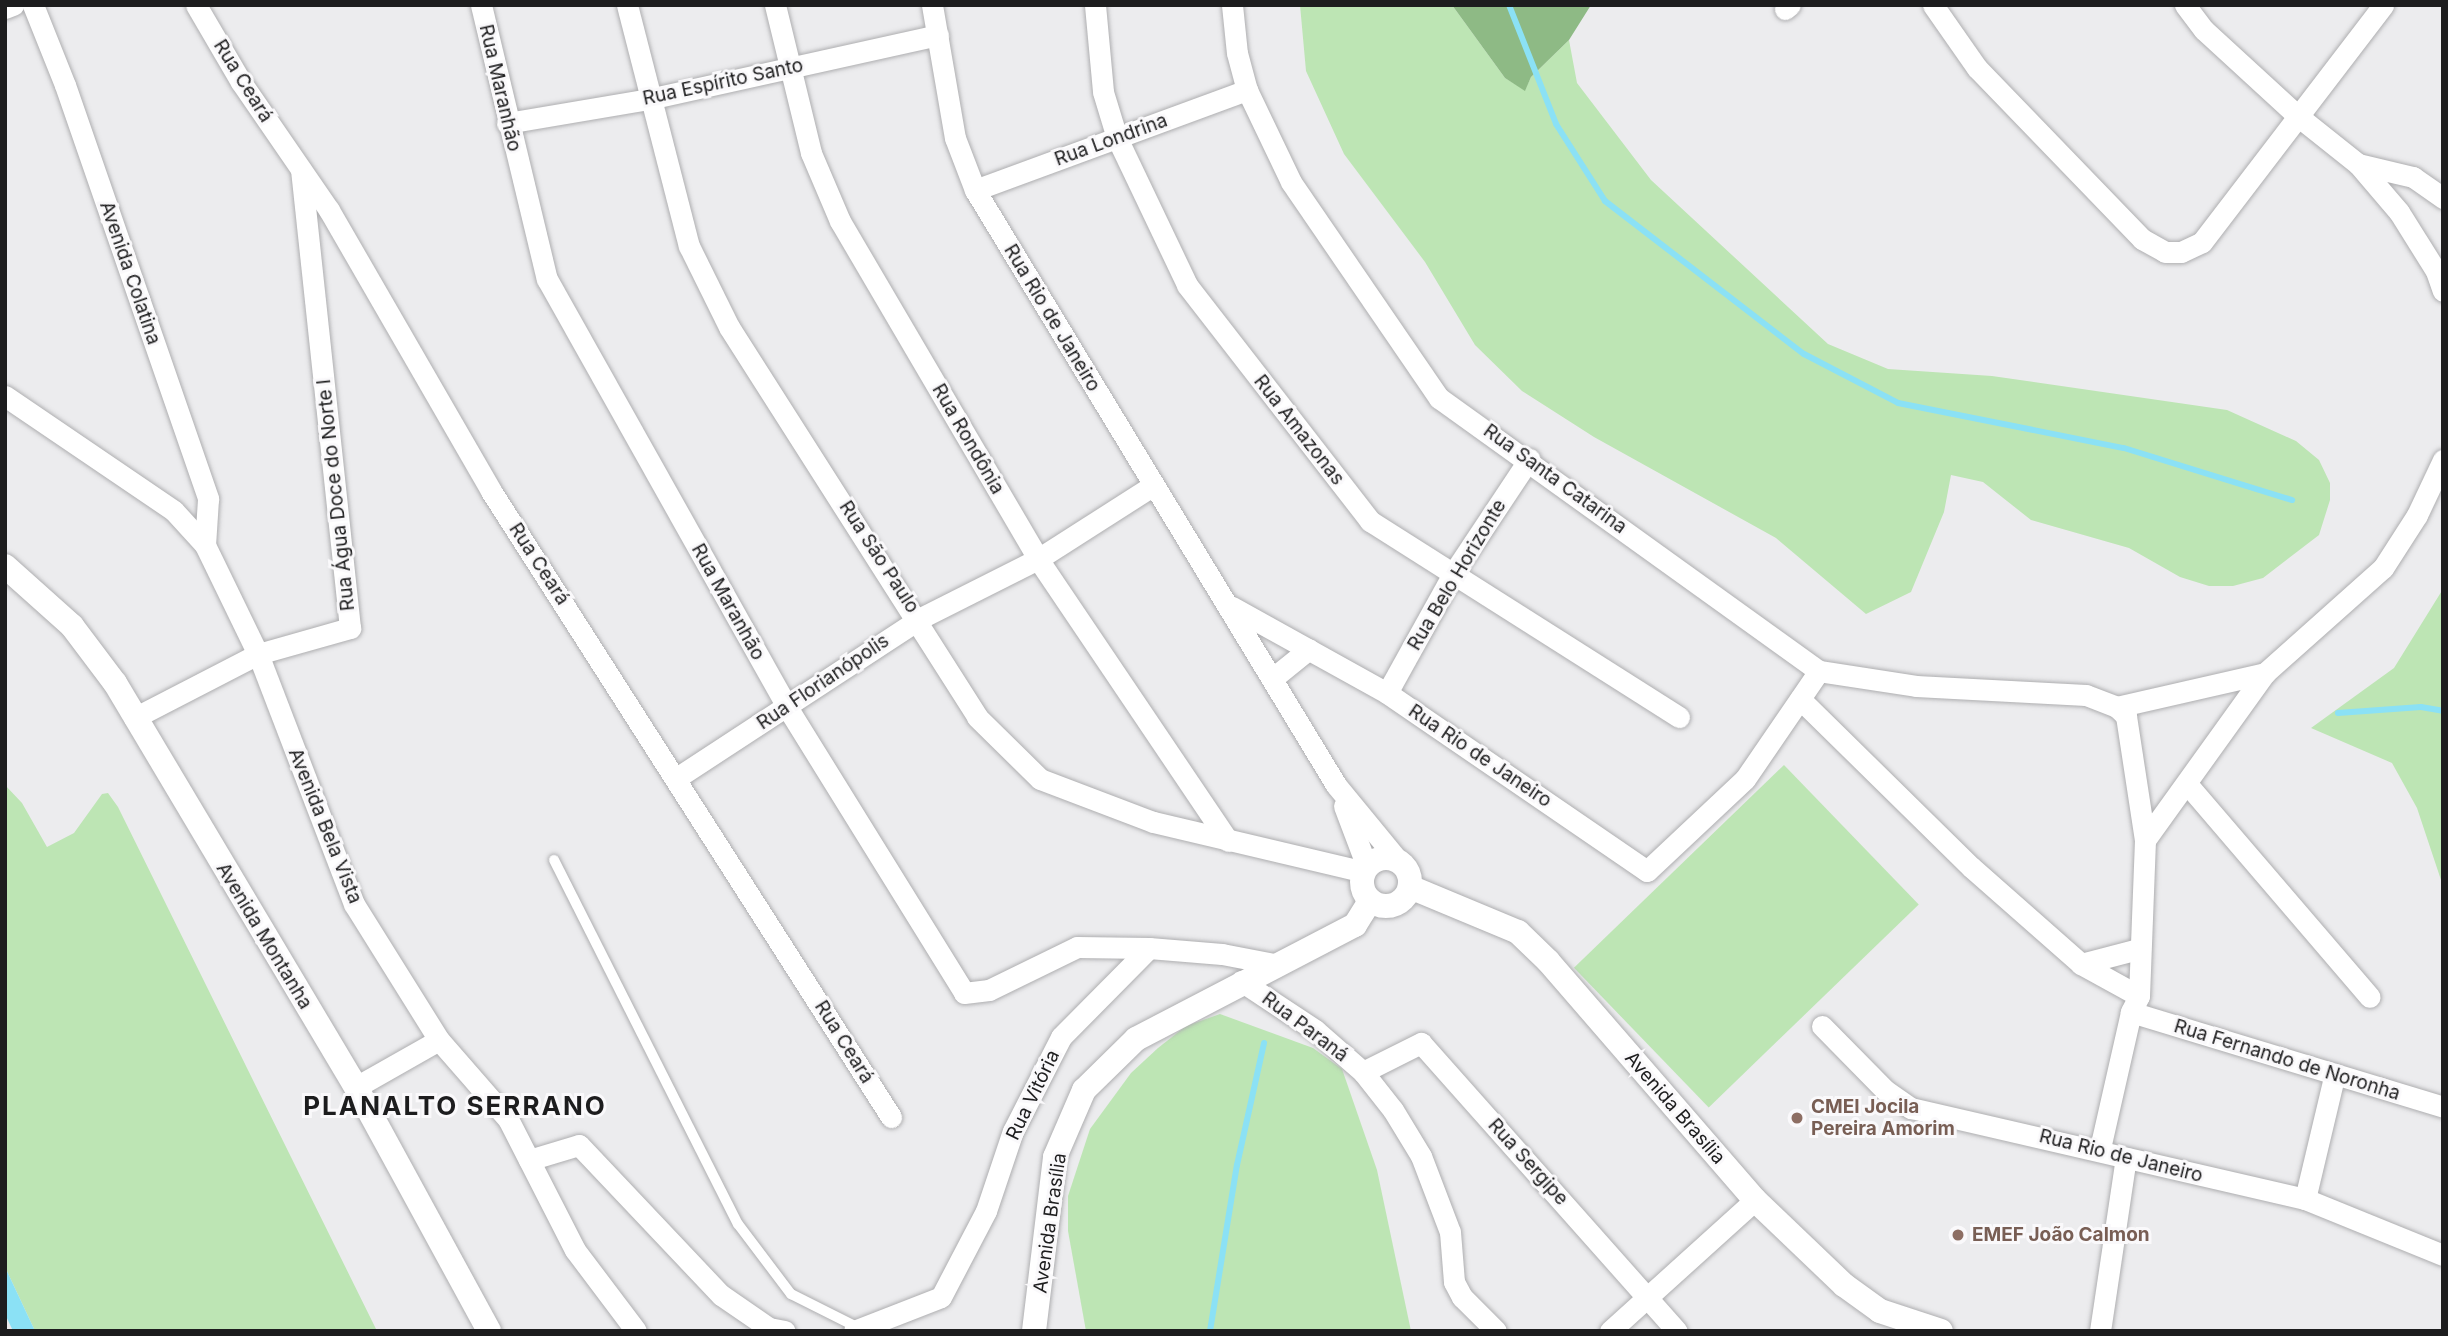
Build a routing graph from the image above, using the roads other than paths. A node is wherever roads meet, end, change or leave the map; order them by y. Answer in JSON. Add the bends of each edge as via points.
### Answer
{"nodes":[{"id":1,"x":13,"y":5,"type":"edge"},
{"id":2,"x":33,"y":5,"type":"edge"},
{"id":3,"x":197,"y":5,"type":"edge"},
{"id":4,"x":481,"y":5,"type":"edge"},
{"id":5,"x":627,"y":5,"type":"edge"},
{"id":6,"x":775,"y":5,"type":"edge"},
{"id":7,"x":932,"y":5,"type":"edge"},
{"id":8,"x":1095,"y":5,"type":"edge"},
{"id":9,"x":1232,"y":5,"type":"edge"},
{"id":10,"x":1933,"y":5,"type":"edge"},
{"id":11,"x":2185,"y":5,"type":"edge"},
{"id":12,"x":2383,"y":5,"type":"edge"},
{"id":13,"x":5,"y":8,"type":"edge"},
{"id":14,"x":938,"y":35,"type":"junction"},
{"id":15,"x":788,"y":68,"type":"junction"},
{"id":16,"x":1247,"y":90,"type":"junction"},
{"id":17,"x":649,"y":99,"type":"junction"},
{"id":18,"x":2299,"y":117,"type":"junction"},
{"id":19,"x":507,"y":123,"type":"junction"},
{"id":20,"x":1117,"y":138,"type":"junction"},
{"id":21,"x":2358,"y":164,"type":"junction"},
{"id":22,"x":301,"y":169,"type":"junction"},
{"id":23,"x":975,"y":190,"type":"junction"},
{"id":24,"x":2443,"y":198,"type":"edge"},
{"id":25,"x":2443,"y":291,"type":"edge"},
{"id":26,"x":7,"y":393,"type":"edge"},
{"id":27,"x":1529,"y":459,"type":"junction"},
{"id":28,"x":2443,"y":460,"type":"edge"},
{"id":29,"x":1152,"y":486,"type":"junction"},
{"id":30,"x":205,"y":545,"type":"junction"},
{"id":31,"x":1038,"y":558,"type":"junction"},
{"id":32,"x":5,"y":566,"type":"edge"},
{"id":33,"x":1454,"y":572,"type":"junction"},
{"id":34,"x":1231,"y":607,"type":"junction"},
{"id":35,"x":919,"y":619,"type":"junction"},
{"id":36,"x":1309,"y":649,"type":"junction"},
{"id":37,"x":258,"y":654,"type":"junction"},
{"id":38,"x":1819,"y":671,"type":"junction"},
{"id":39,"x":2265,"y":673,"type":"junction"},
{"id":40,"x":1273,"y":678,"type":"junction"},
{"id":41,"x":1387,"y":693,"type":"junction"},
{"id":42,"x":1800,"y":699,"type":"junction"},
{"id":43,"x":787,"y":707,"type":"junction"},
{"id":44,"x":2117,"y":707,"type":"junction"},
{"id":45,"x":1679,"y":716,"type":"dead end"},
{"id":46,"x":134,"y":718,"type":"junction"},
{"id":47,"x":678,"y":777,"type":"junction"},
{"id":48,"x":1336,"y":785,"type":"junction"},
{"id":49,"x":2188,"y":785,"type":"junction"},
{"id":50,"x":2145,"y":840,"type":"junction"},
{"id":51,"x":1228,"y":841,"type":"junction"},
{"id":52,"x":554,"y":860,"type":"dead end"},
{"id":53,"x":1400,"y":863,"type":"junction"},
{"id":54,"x":1366,"y":870,"type":"junction"},
{"id":55,"x":1410,"y":887,"type":"junction"},
{"id":56,"x":1370,"y":901,"type":"junction"},
{"id":57,"x":1149,"y":948,"type":"junction"},
{"id":58,"x":2138,"y":949,"type":"junction"},
{"id":59,"x":1274,"y":964,"type":"junction"},
{"id":60,"x":2081,"y":964,"type":"junction"},
{"id":61,"x":1241,"y":981,"type":"junction"},
{"id":62,"x":2370,"y":997,"type":"dead end"},
{"id":63,"x":2135,"y":1004,"type":"junction"},
{"id":64,"x":1822,"y":1026,"type":"dead end"},
{"id":65,"x":439,"y":1040,"type":"junction"},
{"id":66,"x":1363,"y":1072,"type":"junction"},
{"id":67,"x":2334,"y":1077,"type":"junction"},
{"id":68,"x":356,"y":1087,"type":"junction"},
{"id":69,"x":2443,"y":1107,"type":"edge"},
{"id":70,"x":891,"y":1117,"type":"dead end"},
{"id":71,"x":2100,"y":1149,"type":"junction"},
{"id":72,"x":2126,"y":1158,"type":"junction"},
{"id":73,"x":529,"y":1160,"type":"junction"},
{"id":74,"x":2305,"y":1199,"type":"junction"},
{"id":75,"x":1755,"y":1200,"type":"junction"},
{"id":76,"x":2443,"y":1255,"type":"edge"},
{"id":77,"x":1645,"y":1295,"type":"junction"},
{"id":78,"x":863,"y":1330,"type":"edge"},
{"id":79,"x":489,"y":1331,"type":"edge"},
{"id":80,"x":636,"y":1331,"type":"edge"},
{"id":81,"x":785,"y":1331,"type":"edge"},
{"id":82,"x":854,"y":1331,"type":"edge"},
{"id":83,"x":1034,"y":1331,"type":"edge"},
{"id":84,"x":1496,"y":1331,"type":"edge"},
{"id":85,"x":1609,"y":1331,"type":"edge"},
{"id":86,"x":1677,"y":1331,"type":"edge"},
{"id":87,"x":1941,"y":1331,"type":"edge"},
{"id":88,"x":2100,"y":1331,"type":"edge"}],
"edges":[{"from":1,"to":13,"type":"street"},
{"from":2,"to":30,"type":"street","name":"Avenida Colatina","via":[[208,499]]},
{"from":3,"to":22,"type":"street","name":"Rua Ceará","via":[[241,82]]},
{"from":4,"to":19,"type":"street","name":"Rua Maranhão"},
{"from":5,"to":17,"type":"street","name":"Rua São Paulo"},
{"from":6,"to":15,"type":"street","name":"Rua Rondônia"},
{"from":7,"to":14,"type":"street","name":"Rua Rio de Janeiro"},
{"from":8,"to":20,"type":"street","name":"Rua Amazonas","via":[[1103,92]]},
{"from":9,"to":16,"type":"street","name":"Rua Santa Catarina"},
{"from":10,"to":18,"type":"street","via":[[1977,68],[2142,239],[2165,252],[2181,252],[2202,242]]},
{"from":11,"to":18,"type":"street","via":[[2204,30]]},
{"from":12,"to":18,"type":"street"},
{"from":14,"to":15,"type":"street","name":"Rua Espírito Santo"},
{"from":14,"to":23,"type":"street","name":"Rua Rio de Janeiro","via":[[956,138]]},
{"from":15,"to":17,"type":"street","name":"Rua Espírito Santo"},
{"from":15,"to":31,"type":"street","name":"Rua Rondônia","via":[[811,153],[840,221]]},
{"from":16,"to":20,"type":"street","name":"Rua Londrina"},
{"from":16,"to":27,"type":"street","name":"Rua Santa Catarina","via":[[1290,182],[1439,398]]},
{"from":17,"to":19,"type":"street","name":"Rua Espírito Santo"},
{"from":17,"to":35,"type":"street","name":"Rua São Paulo","via":[[688,246],[729,327]]},
{"from":18,"to":21,"type":"street"},
{"from":19,"to":43,"type":"street","name":"Rua Maranhão","via":[[547,279]]},
{"from":20,"to":23,"type":"street","name":"Rua Londrina"},
{"from":20,"to":33,"type":"street","name":"Rua Amazonas","via":[[1188,285],[1361,510],[1370,521]]},
{"from":21,"to":24,"type":"street","via":[[2413,177]]},
{"from":21,"to":25,"type":"street","via":[[2399,212],[2436,271]]},
{"from":22,"to":37,"type":"street","name":"Rua Água Doce do Norte I","via":[[350,628]]},
{"from":22,"to":47,"type":"street","name":"Rua Ceará","via":[[491,491]]},
{"from":23,"to":29,"type":"street","name":"Rua Rio de Janeiro"},
{"from":26,"to":30,"type":"street","name":"Avenida Bela Vista","via":[[174,510]]},
{"from":27,"to":33,"type":"street","name":"Rua Belo Horizonte"},
{"from":27,"to":38,"type":"street","name":"Rua Santa Catarina"},
{"from":28,"to":39,"type":"street","via":[[2417,515],[2383,568]]},
{"from":29,"to":31,"type":"street","name":"Rua Florianópolis"},
{"from":29,"to":34,"type":"street","name":"Rua Rio de Janeiro"},
{"from":30,"to":37,"type":"street","name":"Avenida Bela Vista"},
{"from":31,"to":35,"type":"street","name":"Rua Florianópolis"},
{"from":31,"to":51,"type":"street","name":"Rua Rondônia"},
{"from":32,"to":46,"type":"street","name":"Avenida Montanha","via":[[72,626],[116,683]]},
{"from":33,"to":41,"type":"street","name":"Rua Belo Horizonte"},
{"from":33,"to":45,"type":"street","name":"Rua Amazonas"},
{"from":34,"to":36,"type":"street","name":"Rua Rio de Janeiro"},
{"from":34,"to":40,"type":"street","name":"Rua Rio de Janeiro"},
{"from":35,"to":43,"type":"street","name":"Rua Florianópolis"},
{"from":35,"to":51,"type":"street","name":"Rua São Paulo","via":[[977,717],[1040,779],[1153,822]]},
{"from":36,"to":40,"type":"street"},
{"from":36,"to":41,"type":"street","name":"Rua Rio de Janeiro"},
{"from":37,"to":46,"type":"street","name":"Rua Água Doce do Norte I"},
{"from":37,"to":65,"type":"street","name":"Avenida Bela Vista","via":[[354,904]]},
{"from":38,"to":42,"type":"street"},
{"from":38,"to":44,"type":"street","via":[[1916,686],[2086,695]]},
{"from":39,"to":44,"type":"street"},
{"from":39,"to":49,"type":"street"},
{"from":40,"to":48,"type":"street","name":"Rua Rio de Janeiro"},
{"from":41,"to":42,"type":"street","name":"Rua Rio de Janeiro","via":[[1647,871],[1745,779]]},
{"from":42,"to":60,"type":"street","name":"Rua Fernando de Noronha","via":[[1971,867]]},
{"from":43,"to":47,"type":"street","name":"Rua Florianópolis"},
{"from":43,"to":57,"type":"street","name":"Rua Maranhão","via":[[964,993],[989,990],[1077,947]]},
{"from":44,"to":50,"type":"street","via":[[2126,716],[2132,736]]},
{"from":46,"to":68,"type":"street","name":"Avenida Montanha"},
{"from":47,"to":70,"type":"street","name":"Rua Ceará"},
{"from":48,"to":53,"type":"street","name":"Rua Rio de Janeiro"},
{"from":48,"to":54,"type":"street","name":"Rua Rio de Janeiro"},
{"from":49,"to":50,"type":"street"},
{"from":49,"to":62,"type":"street"},
{"from":50,"to":58,"type":"street"},
{"from":51,"to":54,"type":"street","name":"Rua São Paulo"},
{"from":52,"to":78,"type":"lane","via":[[738,1224],[791,1294]]},
{"from":53,"to":54,"type":"street","via":[[1383,858]]},
{"from":53,"to":55,"type":"street","via":[[1409,873]]},
{"from":54,"to":56,"type":"street","via":[[1362,887]]},
{"from":55,"to":56,"type":"street","via":[[1394,905]]},
{"from":55,"to":75,"type":"street","name":"Avenida Brasília","via":[[1518,932]]},
{"from":56,"to":59,"type":"street","name":"Avenida Brasília","via":[[1355,925]]},
{"from":57,"to":59,"type":"street"},
{"from":57,"to":78,"type":"street","name":"Rua Vitória","via":[[1061,1037],[1013,1131],[986,1211],[942,1297]]},
{"from":58,"to":60,"type":"street"},
{"from":58,"to":63,"type":"street"},
{"from":59,"to":61,"type":"street","name":"Avenida Brasília"},
{"from":60,"to":63,"type":"street","name":"Rua Fernando de Noronha"},
{"from":61,"to":66,"type":"street","name":"Rua Paraná","via":[[1315,1030]]},
{"from":61,"to":83,"type":"street","name":"Avenida Brasília","via":[[1136,1039],[1084,1090],[1055,1157]]},
{"from":63,"to":67,"type":"street","name":"Rua Fernando de Noronha"},
{"from":63,"to":71,"type":"street"},
{"from":64,"to":71,"type":"street","name":"Rua Rio de Janeiro","via":[[1885,1090],[1911,1108]]},
{"from":65,"to":68,"type":"street"},
{"from":65,"to":73,"type":"street","name":"Avenida Bela Vista","via":[[508,1119]]},
{"from":66,"to":77,"type":"street","name":"Rua Sergipe","via":[[1422,1042]]},
{"from":66,"to":84,"type":"street","name":"Rua Paraná","via":[[1421,1156],[1450,1232],[1454,1282],[1462,1297]]},
{"from":67,"to":69,"type":"street","name":"Rua Fernando de Noronha"},
{"from":67,"to":74,"type":"street"},
{"from":68,"to":79,"type":"street","name":"Avenida Montanha"},
{"from":71,"to":72,"type":"street","name":"Rua Rio de Janeiro"},
{"from":72,"to":74,"type":"street","name":"Rua Rio de Janeiro"},
{"from":72,"to":88,"type":"street"},
{"from":73,"to":80,"type":"street","name":"Avenida Bela Vista","via":[[575,1250]]},
{"from":73,"to":81,"type":"street","via":[[579,1146],[721,1295],[769,1328]]},
{"from":74,"to":76,"type":"street","name":"Rua Rio de Janeiro"},
{"from":75,"to":77,"type":"street"},
{"from":75,"to":87,"type":"street","name":"Avenida Brasília","via":[[1843,1285],[1881,1311]]},
{"from":77,"to":85,"type":"street"},
{"from":77,"to":86,"type":"street","name":"Rua Sergipe"},
{"from":78,"to":82,"type":"street","name":"Rua Vitória"}]}
